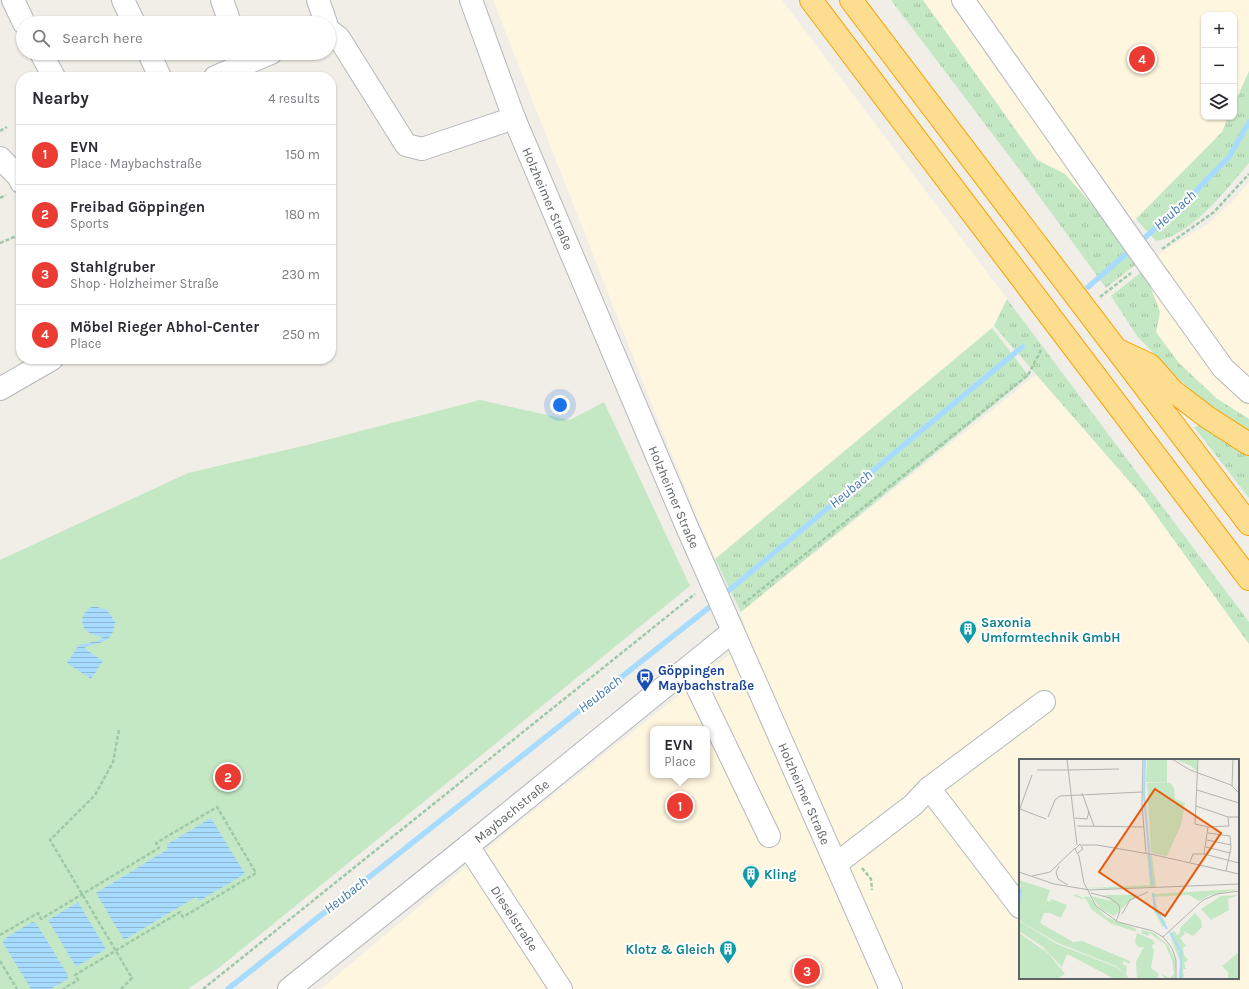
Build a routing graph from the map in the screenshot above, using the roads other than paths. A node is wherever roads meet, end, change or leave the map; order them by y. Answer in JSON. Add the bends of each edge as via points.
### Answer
{"nodes":[{"id":1,"x":13,"y":0,"type":"edge"},
{"id":2,"x":123,"y":0,"type":"edge"},
{"id":3,"x":222,"y":0,"type":"edge"},
{"id":4,"x":318,"y":0,"type":"edge"},
{"id":5,"x":471,"y":0,"type":"edge"},
{"id":6,"x":811,"y":0,"type":"edge"},
{"id":7,"x":851,"y":0,"type":"edge"},
{"id":8,"x":963,"y":0,"type":"edge"},
{"id":9,"x":21,"y":16,"type":"edge"},
{"id":10,"x":131,"y":16,"type":"edge"},
{"id":11,"x":228,"y":16,"type":"edge"},
{"id":12,"x":324,"y":16,"type":"edge"},
{"id":13,"x":336,"y":36,"type":"edge"},
{"id":14,"x":45,"y":60,"type":"edge"},
{"id":15,"x":152,"y":60,"type":"edge"},
{"id":16,"x":239,"y":60,"type":"edge"},
{"id":17,"x":51,"y":72,"type":"edge"},
{"id":18,"x":158,"y":72,"type":"edge"},
{"id":19,"x":222,"y":72,"type":"edge"},
{"id":20,"x":514,"y":118,"type":"junction"},
{"id":21,"x":0,"y":158,"type":"edge"},
{"id":22,"x":16,"y":174,"type":"edge"},
{"id":23,"x":1115,"y":349,"type":"junction"},
{"id":24,"x":43,"y":364,"type":"edge"},
{"id":25,"x":0,"y":389,"type":"edge"},
{"id":26,"x":1249,"y":392,"type":"edge"},
{"id":27,"x":1249,"y":444,"type":"edge"},
{"id":28,"x":1249,"y":524,"type":"edge"},
{"id":29,"x":1249,"y":579,"type":"edge"},
{"id":30,"x":730,"y":624,"type":"junction"},
{"id":31,"x":688,"y":668,"type":"junction"},
{"id":32,"x":1044,"y":702,"type":"dead end"},
{"id":33,"x":929,"y":788,"type":"junction"},
{"id":34,"x":769,"y":836,"type":"dead end"},
{"id":35,"x":468,"y":846,"type":"junction"},
{"id":36,"x":843,"y":859,"type":"junction"},
{"id":37,"x":1019,"y":906,"type":"edge"},
{"id":38,"x":289,"y":989,"type":"edge"},
{"id":39,"x":561,"y":989,"type":"edge"},
{"id":40,"x":890,"y":989,"type":"edge"}],
"edges":[{"from":1,"to":9,"type":"street"},
{"from":2,"to":10,"type":"street"},
{"from":3,"to":11,"type":"street"},
{"from":4,"to":12,"type":"street"},
{"from":5,"to":20,"type":"street","name":"Holzheimer Straße"},
{"from":6,"to":29,"type":"highway"},
{"from":7,"to":23,"type":"highway"},
{"from":8,"to":26,"type":"street","bridge":true,"via":[[1223,368]]},
{"from":13,"to":20,"type":"street","via":[[406,145],[422,149]]},
{"from":14,"to":17,"type":"street"},
{"from":15,"to":18,"type":"street"},
{"from":16,"to":19,"type":"street"},
{"from":20,"to":30,"type":"street","name":"Holzheimer Straße"},
{"from":21,"to":22,"type":"street"},
{"from":23,"to":27,"type":"highway","via":[[1150,365],[1174,391],[1207,417]]},
{"from":23,"to":28,"type":"highway"},
{"from":24,"to":25,"type":"street"},
{"from":30,"to":31,"type":"street","name":"Maybachstraße"},
{"from":30,"to":36,"type":"street","name":"Holzheimer Straße"},
{"from":31,"to":34,"type":"street"},
{"from":31,"to":35,"type":"street","name":"Maybachstraße"},
{"from":32,"to":33,"type":"street"},
{"from":33,"to":36,"type":"street","via":[[913,805]]},
{"from":33,"to":37,"type":"street"},
{"from":35,"to":38,"type":"street","name":"Maybachstraße"},
{"from":35,"to":39,"type":"street","name":"Dieselstraße"},
{"from":36,"to":40,"type":"street","name":"Holzheimer Straße"}]}
